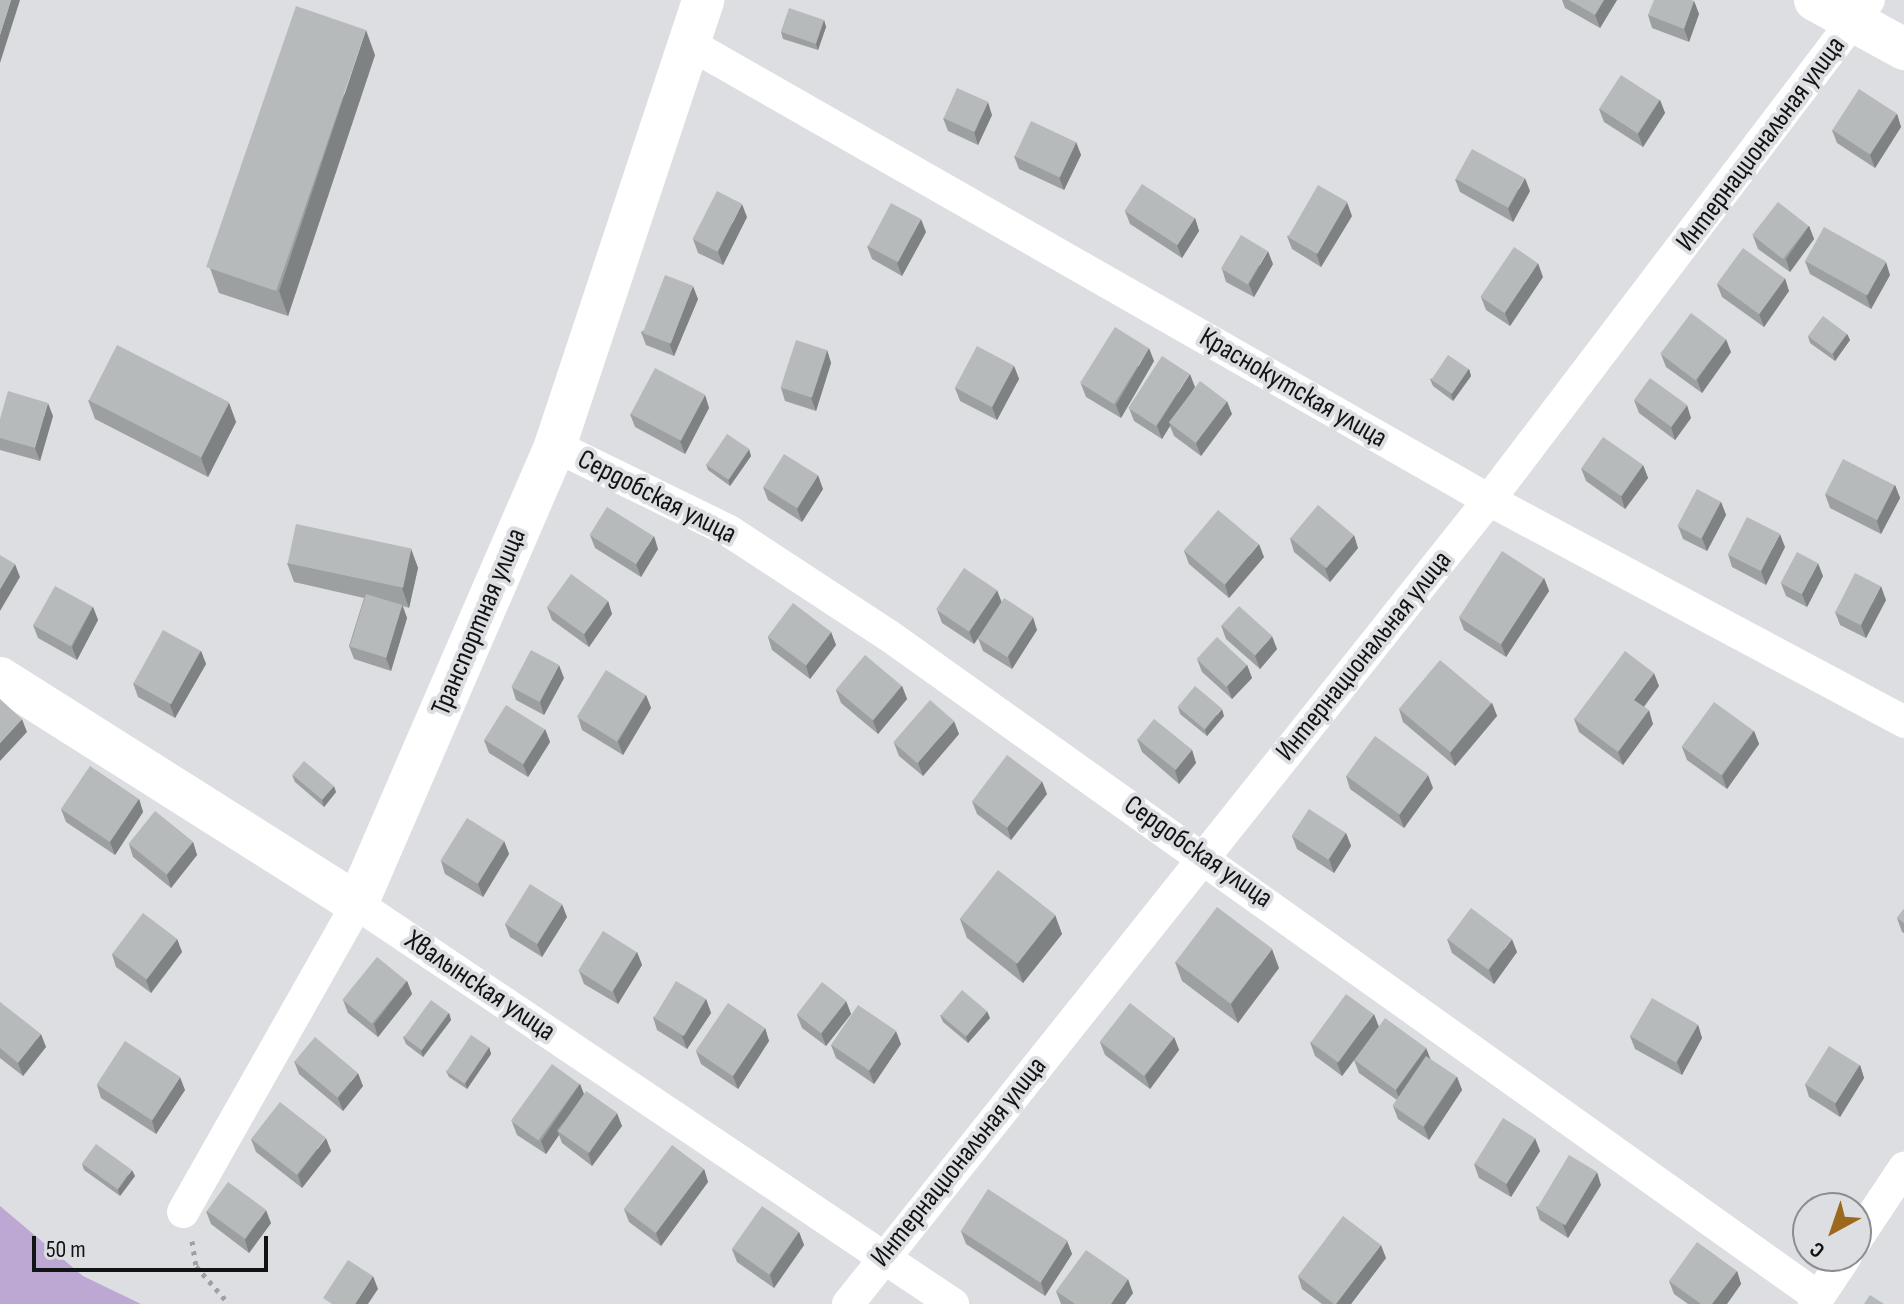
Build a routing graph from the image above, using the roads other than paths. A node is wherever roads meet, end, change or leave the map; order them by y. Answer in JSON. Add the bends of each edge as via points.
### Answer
{"nodes":[{"id":1,"x":703,"y":0,"type":"edge"},
{"id":2,"x":1815,"y":0,"type":"edge"},
{"id":3,"x":1862,"y":10,"type":"edge"},
{"id":4,"x":688,"y":43,"type":"junction"},
{"id":5,"x":1904,"y":49,"type":"edge"},
{"id":6,"x":555,"y":446,"type":"junction"},
{"id":7,"x":1489,"y":500,"type":"junction"},
{"id":8,"x":0,"y":678,"type":"edge"},
{"id":9,"x":1904,"y":722,"type":"edge"},
{"id":10,"x":1205,"y":856,"type":"junction"},
{"id":11,"x":357,"y":904,"type":"junction"},
{"id":12,"x":1904,"y":1168,"type":"edge"},
{"id":13,"x":183,"y":1212,"type":"road end"},
{"id":14,"x":1872,"y":1216,"type":"edge"},
{"id":15,"x":883,"y":1255,"type":"junction"},
{"id":16,"x":1835,"y":1272,"type":"edge"},
{"id":17,"x":1816,"y":1301,"type":"edge"},
{"id":18,"x":848,"y":1304,"type":"edge"},
{"id":19,"x":953,"y":1304,"type":"edge"}],
"edges":[{"from":1,"to":4,"type":"street","name":"Транспортная улица"},
{"from":2,"to":3,"type":"street"},
{"from":3,"to":5,"type":"street"},
{"from":3,"to":7,"type":"street","name":"Интернациональная улица"},
{"from":4,"to":6,"type":"street","name":"Транспортная улица"},
{"from":4,"to":7,"type":"street","name":"Краснокутская улица"},
{"from":6,"to":10,"type":"street","name":"Сердобская улица","via":[[729,531]]},
{"from":6,"to":11,"type":"street","name":"Транспортная улица"},
{"from":7,"to":9,"type":"street","name":"Краснокутская улица"},
{"from":7,"to":10,"type":"street","name":"Интернациональная улица"},
{"from":8,"to":11,"type":"street","name":"Хвалынская улица"},
{"from":10,"to":15,"type":"street","name":"Интернациональная улица"},
{"from":10,"to":17,"type":"street","name":"Сердобская улица"},
{"from":11,"to":13,"type":"street","name":"Транспортная улица"},
{"from":11,"to":15,"type":"street","name":"Хвалынская улица"},
{"from":12,"to":14,"type":"street"},
{"from":15,"to":18,"type":"street","name":"Интернациональная улица"},
{"from":15,"to":19,"type":"street","name":"Хвалынская улица"},
{"from":16,"to":17,"type":"street"}]}
